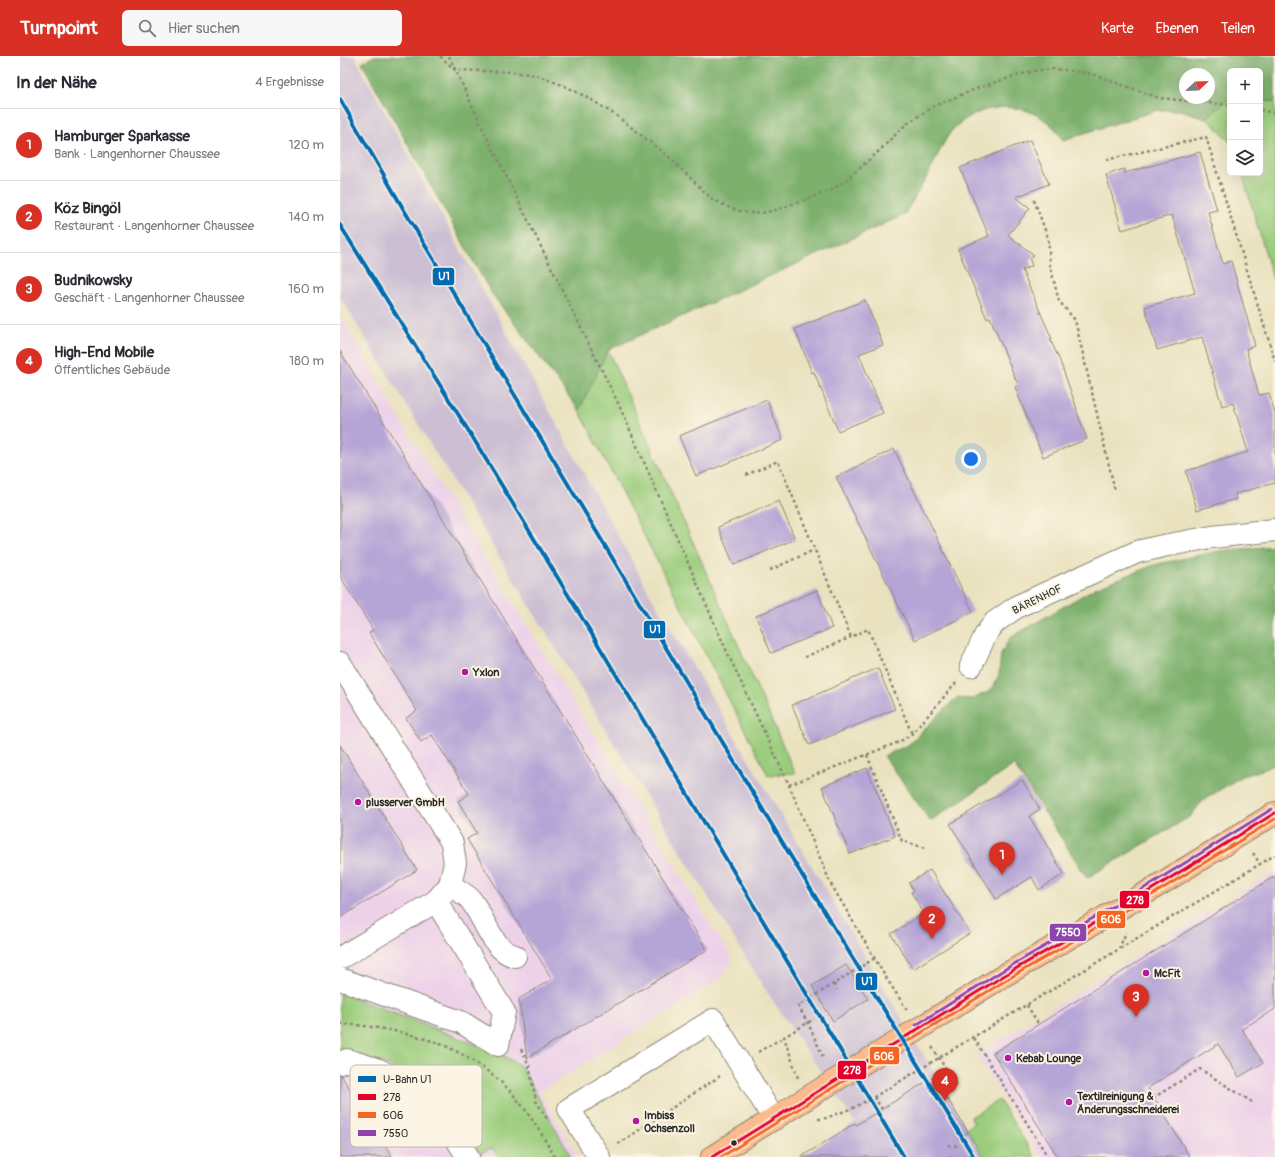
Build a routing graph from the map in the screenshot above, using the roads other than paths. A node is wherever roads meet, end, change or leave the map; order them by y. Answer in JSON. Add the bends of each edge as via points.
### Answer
{"nodes":[{"id":1,"x":1275,"y":530,"type":"edge"},
{"id":2,"x":340,"y":663,"type":"edge"},
{"id":3,"x":971,"y":666,"type":"road end"},
{"id":4,"x":1275,"y":813,"type":"edge"},
{"id":5,"x":450,"y":885,"type":"junction"},
{"id":6,"x":436,"y":901,"type":"junction"},
{"id":7,"x":515,"y":956,"type":"dead end"},
{"id":8,"x":340,"y":958,"type":"edge"},
{"id":9,"x":340,"y":979,"type":"edge"},
{"id":10,"x":340,"y":1063,"type":"edge"},
{"id":11,"x":363,"y":1065,"type":"edge"},
{"id":12,"x":774,"y":1119,"type":"junction"},
{"id":13,"x":462,"y":1147,"type":"edge"},
{"id":14,"x":468,"y":1157,"type":"edge"},
{"id":15,"x":598,"y":1157,"type":"edge"},
{"id":16,"x":712,"y":1157,"type":"edge"}],
"edges":[{"from":1,"to":3,"type":"street","name":"BÄRENHOF","via":[[1212,537],[1137,552],[1018,606],[995,622],[986,634]]},
{"from":2,"to":5,"type":"street","via":[[452,843],[455,864]]},
{"from":4,"to":12,"type":"main road","via":[[1141,896],[1005,975]]},
{"from":5,"to":6,"type":"street"},
{"from":5,"to":7,"type":"street","via":[[470,899],[499,946],[508,954]]},
{"from":6,"to":8,"type":"street"},
{"from":6,"to":9,"type":"street","via":[[504,1012],[498,1045],[461,1022]]},
{"from":10,"to":11,"type":"street","via":[[347,1060]]},
{"from":12,"to":15,"type":"street","via":[[713,1020],[569,1109]]},
{"from":12,"to":16,"type":"main road"},
{"from":13,"to":14,"type":"street"}]}
